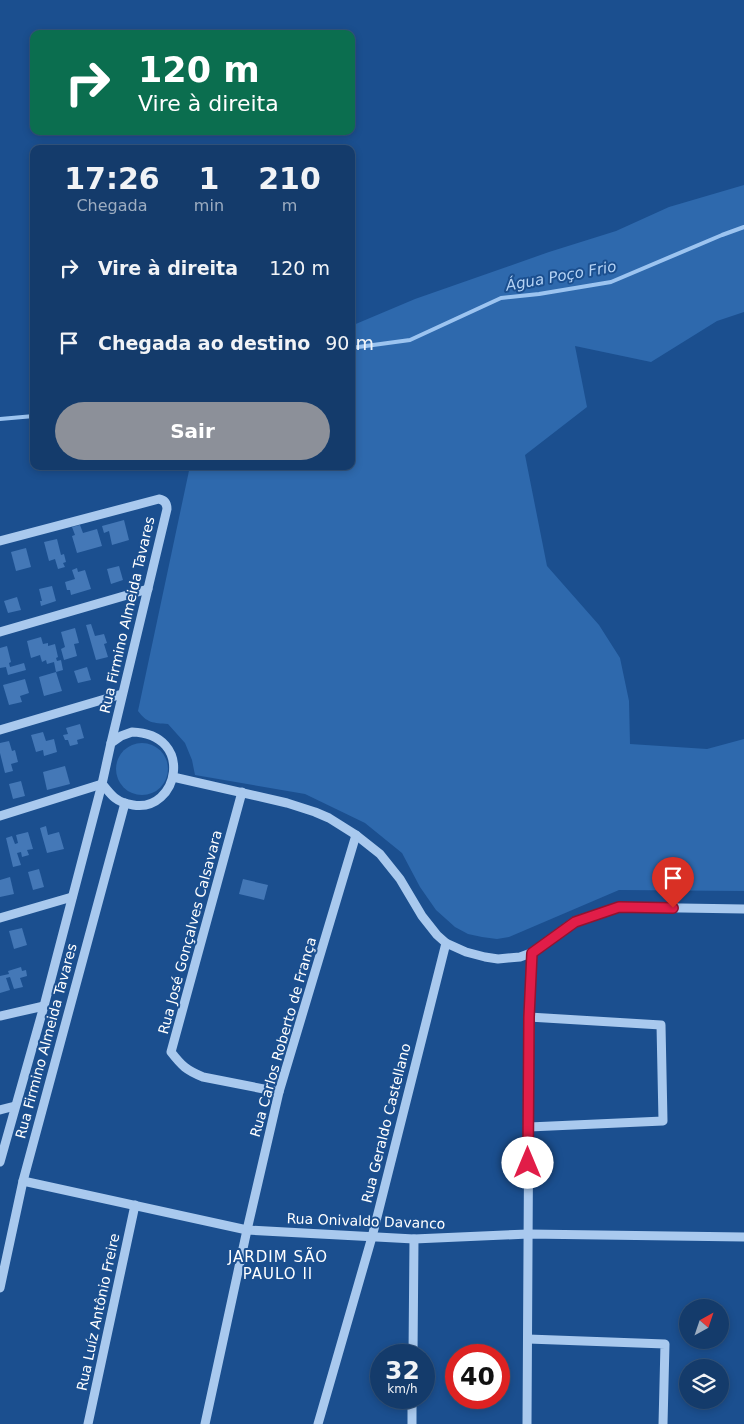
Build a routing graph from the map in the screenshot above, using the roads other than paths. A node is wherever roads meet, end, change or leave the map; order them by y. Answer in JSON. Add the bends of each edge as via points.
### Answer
{"nodes":[{"id":1,"x":0,"y":541,"type":"edge"},
{"id":2,"x":148,"y":589,"type":"junction"},
{"id":3,"x":0,"y":632,"type":"edge"},
{"id":4,"x":122,"y":694,"type":"junction"},
{"id":5,"x":0,"y":730,"type":"edge"},
{"id":6,"x":111,"y":742,"type":"junction"},
{"id":7,"x":173,"y":776,"type":"junction"},
{"id":8,"x":102,"y":784,"type":"junction"},
{"id":9,"x":242,"y":792,"type":"junction"},
{"id":10,"x":125,"y":804,"type":"junction"},
{"id":11,"x":0,"y":816,"type":"edge"},
{"id":12,"x":356,"y":835,"type":"junction"},
{"id":13,"x":72,"y":897,"type":"junction"},
{"id":14,"x":744,"y":909,"type":"edge"},
{"id":15,"x":0,"y":918,"type":"edge"},
{"id":16,"x":446,"y":943,"type":"junction"},
{"id":17,"x":532,"y":953,"type":"junction"},
{"id":18,"x":44,"y":1006,"type":"junction"},
{"id":19,"x":0,"y":1016,"type":"edge"},
{"id":20,"x":529,"y":1017,"type":"junction"},
{"id":21,"x":279,"y":1092,"type":"junction"},
{"id":22,"x":15,"y":1106,"type":"junction"},
{"id":23,"x":0,"y":1110,"type":"edge"},
{"id":24,"x":529,"y":1127,"type":"junction"},
{"id":25,"x":0,"y":1162,"type":"edge"},
{"id":26,"x":23,"y":1181,"type":"junction"},
{"id":27,"x":135,"y":1206,"type":"junction"},
{"id":28,"x":247,"y":1230,"type":"junction"},
{"id":29,"x":528,"y":1234,"type":"junction"},
{"id":30,"x":372,"y":1237,"type":"junction"},
{"id":31,"x":744,"y":1237,"type":"edge"},
{"id":32,"x":414,"y":1239,"type":"junction"},
{"id":33,"x":0,"y":1288,"type":"edge"},
{"id":34,"x":528,"y":1339,"type":"junction"},
{"id":35,"x":413,"y":1344,"type":"edge"},
{"id":36,"x":412,"y":1409,"type":"edge"},
{"id":37,"x":88,"y":1424,"type":"edge"},
{"id":38,"x":205,"y":1424,"type":"edge"},
{"id":39,"x":318,"y":1424,"type":"edge"},
{"id":40,"x":412,"y":1424,"type":"edge"},
{"id":41,"x":527,"y":1424,"type":"edge"},
{"id":42,"x":663,"y":1424,"type":"edge"}],
"edges":[{"from":1,"to":2,"type":"street","name":"Rua Firmino Almeida Tavares","via":[[163,499],[167,508]]},
{"from":2,"to":3,"type":"street"},
{"from":2,"to":4,"type":"street","name":"Rua Firmino Almeida Tavares"},
{"from":4,"to":5,"type":"street"},
{"from":4,"to":6,"type":"street","name":"Rua Firmino Almeida Tavares"},
{"from":6,"to":7,"type":"street","via":[[132,732],[155,736],[171,753]]},
{"from":6,"to":8,"type":"street","name":"Rua Firmino Almeida Tavares"},
{"from":7,"to":9,"type":"street"},
{"from":7,"to":10,"type":"street","via":[[161,797],[150,804]]},
{"from":8,"to":10,"type":"street"},
{"from":8,"to":11,"type":"street"},
{"from":8,"to":13,"type":"street","name":"Rua Firmino Almeida Tavares"},
{"from":9,"to":12,"type":"street","via":[[315,812]]},
{"from":9,"to":21,"type":"street","name":"Rua José Gonçalves Calsavara","via":[[171,1052],[180,1065],[203,1077]]},
{"from":10,"to":26,"type":"street","name":"Rua Firmino Almeida Tavares"},
{"from":12,"to":16,"type":"street","via":[[390,866],[422,916]]},
{"from":12,"to":21,"type":"street","name":"Rua Carlos Roberto de França"},
{"from":13,"to":15,"type":"street"},
{"from":13,"to":18,"type":"street","name":"Rua Firmino Almeida Tavares"},
{"from":14,"to":17,"type":"street","via":[[619,907],[575,922]]},
{"from":16,"to":17,"type":"street","via":[[466,952],[498,959]]},
{"from":16,"to":30,"type":"street","name":"Rua Geraldo Castellano"},
{"from":17,"to":20,"type":"street"},
{"from":18,"to":19,"type":"street"},
{"from":18,"to":22,"type":"street","name":"Rua Firmino Almeida Tavares"},
{"from":20,"to":24,"type":"street"},
{"from":20,"to":24,"type":"street","via":[[661,1025],[663,1121]]},
{"from":21,"to":28,"type":"street","name":"Rua Carlos Roberto de França"},
{"from":22,"to":23,"type":"street"},
{"from":22,"to":25,"type":"street","name":"Rua Firmino Almeida Tavares"},
{"from":24,"to":29,"type":"street"},
{"from":26,"to":27,"type":"street","name":"Rua Onivaldo Davanco"},
{"from":26,"to":33,"type":"street","name":"Rua Firmino Almeida Tavares"},
{"from":27,"to":28,"type":"street","name":"Rua Onivaldo Davanco"},
{"from":27,"to":37,"type":"street","name":"Rua Luíz Antônio Freire"},
{"from":28,"to":30,"type":"street","name":"Rua Onivaldo Davanco"},
{"from":28,"to":38,"type":"street","name":"Rua Carlos Roberto de França"},
{"from":29,"to":31,"type":"street","name":"Rua Onivaldo Davanco"},
{"from":29,"to":32,"type":"street","name":"Rua Onivaldo Davanco"},
{"from":29,"to":34,"type":"street"},
{"from":30,"to":32,"type":"street","name":"Rua Onivaldo Davanco"},
{"from":30,"to":39,"type":"street","name":"Rua Geraldo Castellano"},
{"from":32,"to":35,"type":"street"},
{"from":34,"to":41,"type":"street"},
{"from":34,"to":42,"type":"street","via":[[665,1344]]},
{"from":36,"to":40,"type":"street"}]}
